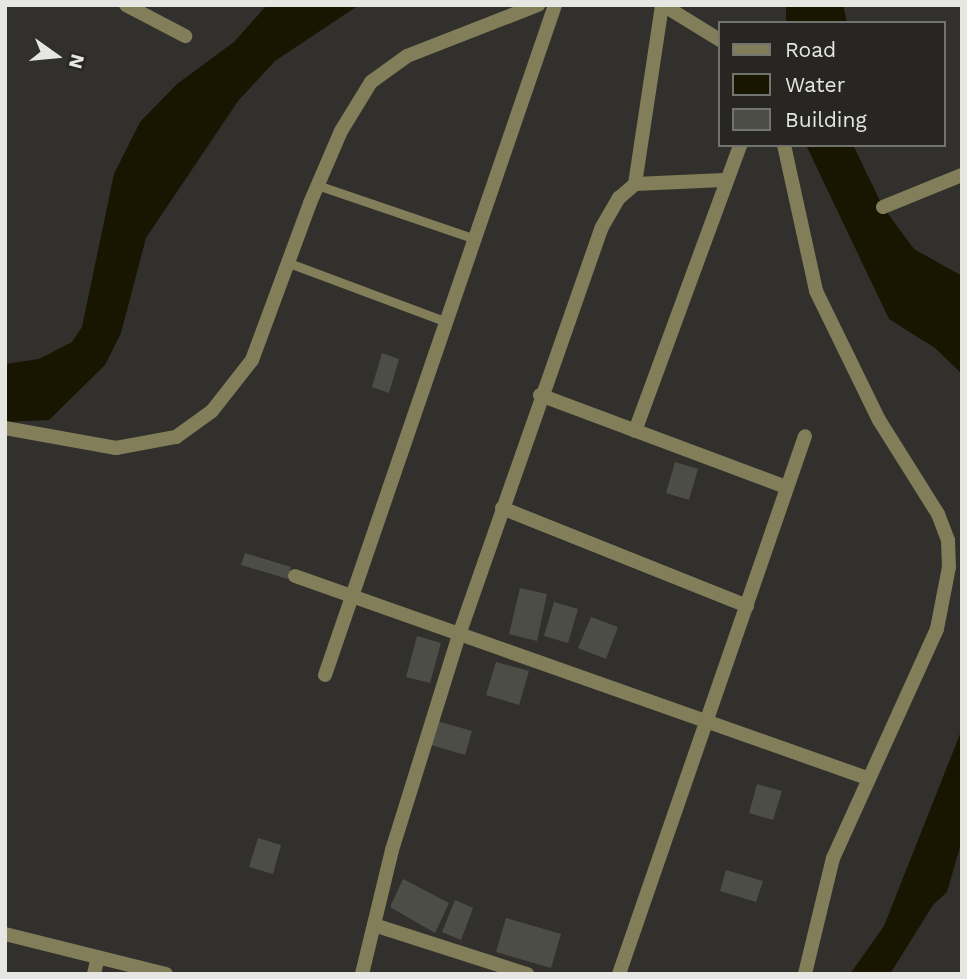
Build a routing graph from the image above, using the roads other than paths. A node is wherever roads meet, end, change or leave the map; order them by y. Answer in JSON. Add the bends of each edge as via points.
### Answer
{"nodes":[{"id":1,"x":126,"y":5,"type":"edge"},
{"id":2,"x":538,"y":5,"type":"edge"},
{"id":3,"x":555,"y":5,"type":"edge"},
{"id":4,"x":663,"y":5,"type":"edge"},
{"id":5,"x":155,"y":12,"type":"edge"},
{"id":6,"x":185,"y":36,"type":"dead end"},
{"id":7,"x":718,"y":39,"type":"edge"},
{"id":8,"x":739,"y":147,"type":"edge"},
{"id":9,"x":784,"y":147,"type":"edge"},
{"id":10,"x":962,"y":175,"type":"edge"},
{"id":11,"x":724,"y":180,"type":"junction"},
{"id":12,"x":635,"y":184,"type":"junction"},
{"id":13,"x":317,"y":185,"type":"junction"},
{"id":14,"x":883,"y":207,"type":"dead end"},
{"id":15,"x":473,"y":238,"type":"junction"},
{"id":16,"x":289,"y":263,"type":"junction"},
{"id":17,"x":444,"y":321,"type":"junction"},
{"id":18,"x":540,"y":395,"type":"junction"},
{"id":19,"x":5,"y":428,"type":"edge"},
{"id":20,"x":635,"y":431,"type":"junction"},
{"id":21,"x":805,"y":436,"type":"dead end"},
{"id":22,"x":786,"y":487,"type":"junction"},
{"id":23,"x":502,"y":508,"type":"junction"},
{"id":24,"x":295,"y":576,"type":"dead end"},
{"id":25,"x":353,"y":596,"type":"junction"},
{"id":26,"x":747,"y":606,"type":"junction"},
{"id":27,"x":460,"y":632,"type":"junction"},
{"id":28,"x":325,"y":675,"type":"dead end"},
{"id":29,"x":709,"y":722,"type":"junction"},
{"id":30,"x":867,"y":778,"type":"junction"},
{"id":31,"x":374,"y":925,"type":"junction"},
{"id":32,"x":5,"y":934,"type":"edge"},
{"id":33,"x":98,"y":957,"type":"junction"},
{"id":34,"x":94,"y":974,"type":"edge"},
{"id":35,"x":166,"y":974,"type":"edge"},
{"id":36,"x":362,"y":974,"type":"edge"},
{"id":37,"x":527,"y":974,"type":"edge"},
{"id":38,"x":620,"y":974,"type":"edge"},
{"id":39,"x":805,"y":974,"type":"edge"}],
"edges":[{"from":1,"to":5,"type":"street"},
{"from":2,"to":13,"type":"street","via":[[451,36],[385,69],[355,103]]},
{"from":3,"to":15,"type":"street"},
{"from":4,"to":7,"type":"street"},
{"from":4,"to":12,"type":"street"},
{"from":5,"to":6,"type":"street"},
{"from":8,"to":11,"type":"street"},
{"from":9,"to":30,"type":"street","via":[[816,291],[844,354],[948,540],[949,566],[937,629]]},
{"from":10,"to":14,"type":"street"},
{"from":11,"to":12,"type":"street"},
{"from":11,"to":20,"type":"street"},
{"from":12,"to":18,"type":"street","via":[[619,198],[602,227]]},
{"from":13,"to":15,"type":"lane"},
{"from":13,"to":16,"type":"street"},
{"from":15,"to":17,"type":"street"},
{"from":16,"to":17,"type":"lane"},
{"from":16,"to":19,"type":"street","via":[[253,360],[212,411],[176,436],[116,448]]},
{"from":17,"to":25,"type":"street"},
{"from":18,"to":20,"type":"street"},
{"from":18,"to":23,"type":"street"},
{"from":20,"to":22,"type":"street"},
{"from":21,"to":22,"type":"street"},
{"from":22,"to":26,"type":"street"},
{"from":23,"to":26,"type":"street"},
{"from":23,"to":27,"type":"street"},
{"from":24,"to":25,"type":"street"},
{"from":25,"to":27,"type":"street"},
{"from":25,"to":28,"type":"street"},
{"from":26,"to":29,"type":"street"},
{"from":27,"to":29,"type":"street"},
{"from":27,"to":31,"type":"street"},
{"from":29,"to":30,"type":"street"},
{"from":29,"to":38,"type":"street"},
{"from":30,"to":39,"type":"street","via":[[833,858]]},
{"from":31,"to":36,"type":"street"},
{"from":31,"to":37,"type":"street"},
{"from":32,"to":33,"type":"street"},
{"from":33,"to":34,"type":"street"},
{"from":33,"to":35,"type":"street"}]}
